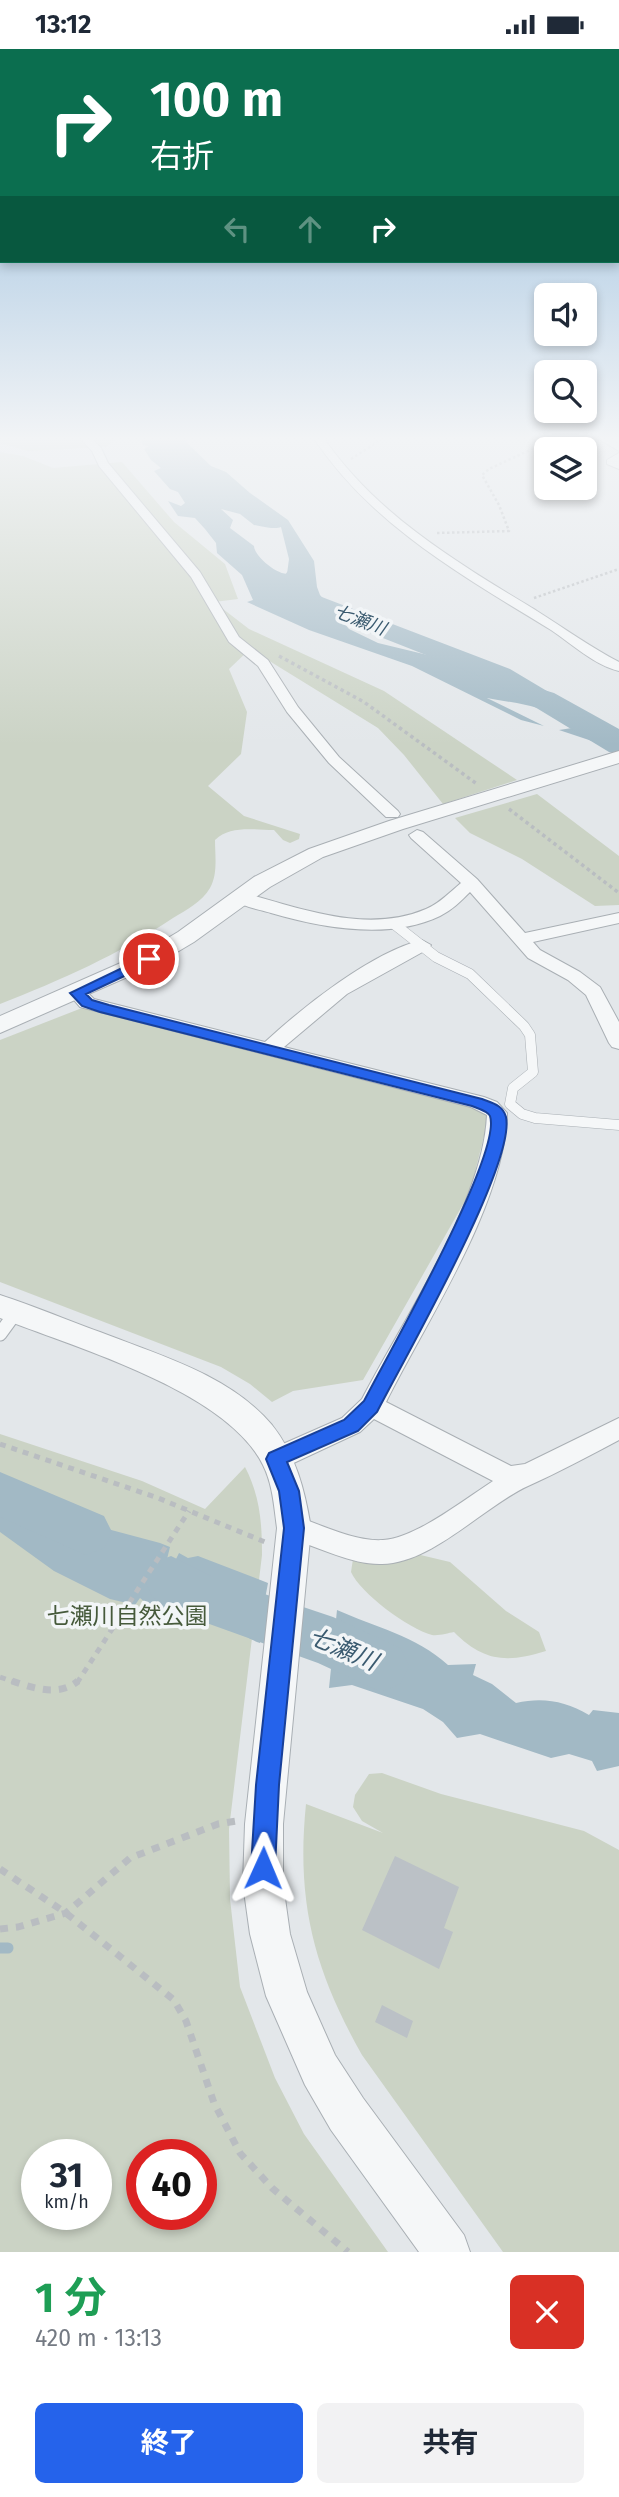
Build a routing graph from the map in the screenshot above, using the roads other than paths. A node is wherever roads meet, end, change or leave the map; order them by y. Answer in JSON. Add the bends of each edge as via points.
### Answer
{"nodes":[{"id":1,"x":167,"y":540,"type":"edge"},
{"id":2,"x":423,"y":540,"type":"edge"},
{"id":3,"x":619,"y":667,"type":"edge"},
{"id":4,"x":619,"y":757,"type":"edge"},
{"id":5,"x":500,"y":797,"type":"joint"},
{"id":6,"x":393,"y":814,"type":"dead end"},
{"id":7,"x":417,"y":835,"type":"dead end"},
{"id":8,"x":471,"y":883,"type":"junction"},
{"id":9,"x":240,"y":897,"type":"junction"},
{"id":10,"x":619,"y":918,"type":"edge"},
{"id":11,"x":394,"y":924,"type":"junction"},
{"id":12,"x":520,"y":939,"type":"junction"},
{"id":13,"x":422,"y":945,"type":"junction"},
{"id":14,"x":77,"y":993,"type":"junction"},
{"id":15,"x":0,"y":1025,"type":"edge"},
{"id":16,"x":619,"y":1043,"type":"edge"},
{"id":17,"x":270,"y":1049,"type":"junction"},
{"id":18,"x":502,"y":1107,"type":"junction"},
{"id":19,"x":619,"y":1125,"type":"edge"},
{"id":20,"x":5,"y":1318,"type":"edge"},
{"id":21,"x":371,"y":1406,"type":"junction"},
{"id":22,"x":619,"y":1428,"type":"edge"},
{"id":23,"x":276,"y":1459,"type":"junction"},
{"id":24,"x":519,"y":1478,"type":"junction"},
{"id":25,"x":294,"y":1528,"type":"junction"},
{"id":26,"x":447,"y":2252,"type":"edge"}],
"edges":[{"from":1,"to":6,"type":"street","via":[[197,575],[234,639],[263,663],[292,709],[334,760]]},
{"from":2,"to":3,"type":"street"},
{"from":4,"to":5,"type":"street"},
{"from":5,"to":9,"type":"street","via":[[331,847],[287,867]]},
{"from":7,"to":8,"type":"street"},
{"from":8,"to":11,"type":"street","via":[[439,910]]},
{"from":8,"to":12,"type":"street"},
{"from":9,"to":11,"type":"street","via":[[304,917]]},
{"from":9,"to":14,"type":"street","via":[[170,947]]},
{"from":10,"to":12,"type":"street"},
{"from":11,"to":13,"type":"lane"},
{"from":12,"to":16,"type":"street","via":[[537,957],[593,991]]},
{"from":13,"to":17,"type":"street","via":[[364,973]]},
{"from":13,"to":18,"type":"lane","via":[[471,974],[528,1030],[534,1072],[515,1084]]},
{"from":14,"to":15,"type":"street"},
{"from":14,"to":17,"type":"street","via":[[87,1003],[105,1009]]},
{"from":17,"to":18,"type":"street"},
{"from":18,"to":19,"type":"lane","via":[[535,1118]]},
{"from":18,"to":21,"type":"street","via":[[480,1193]]},
{"from":20,"to":23,"type":"street","via":[[172,1373],[213,1392],[248,1420]]},
{"from":21,"to":23,"type":"street","via":[[351,1425]]},
{"from":21,"to":24,"type":"street","via":[[501,1475]]},
{"from":22,"to":24,"type":"street"},
{"from":23,"to":25,"type":"street","via":[[289,1491]]},
{"from":24,"to":25,"type":"street","via":[[391,1551]]},
{"from":25,"to":26,"type":"street","via":[[268,1785],[265,1910],[287,1996],[320,2070]]}]}
